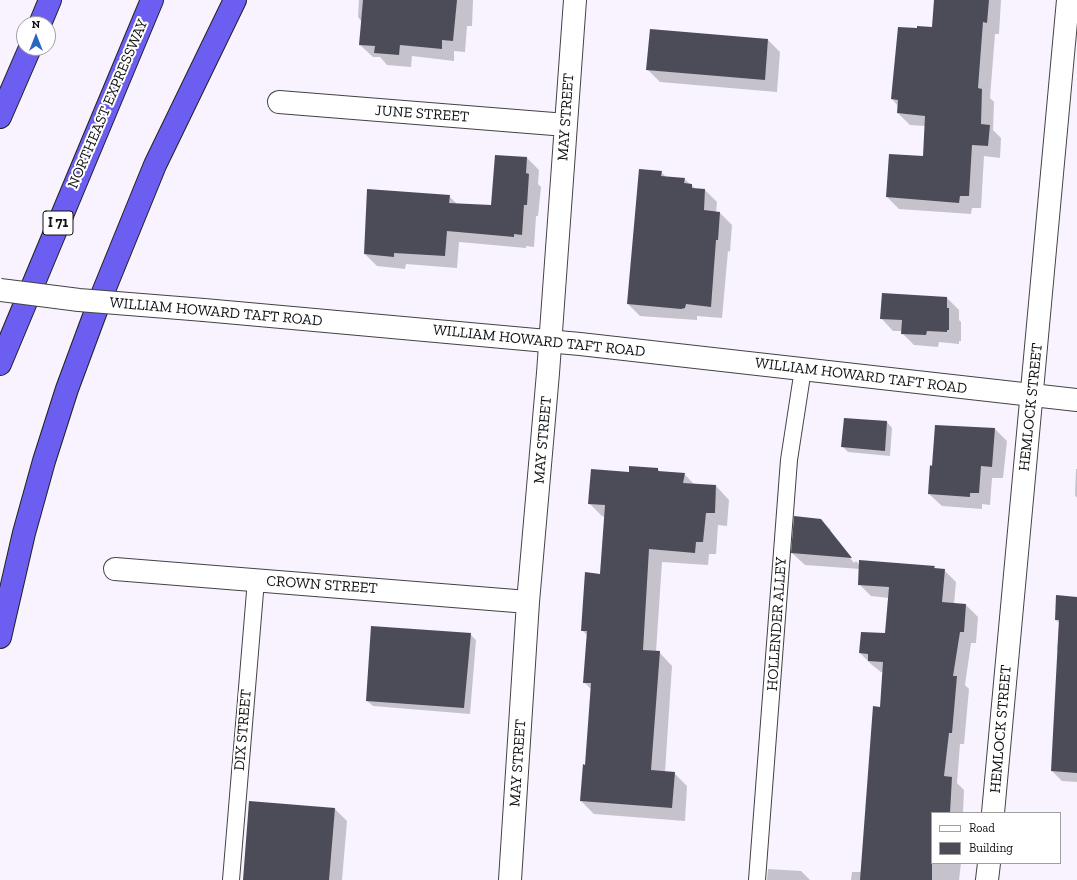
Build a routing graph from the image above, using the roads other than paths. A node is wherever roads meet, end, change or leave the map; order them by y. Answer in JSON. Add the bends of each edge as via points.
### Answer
{"nodes":[{"id":1,"x":50,"y":0,"type":"edge"},
{"id":2,"x":152,"y":0,"type":"edge"},
{"id":3,"x":235,"y":0,"type":"edge"},
{"id":4,"x":575,"y":0,"type":"edge"},
{"id":5,"x":1068,"y":0,"type":"edge"},
{"id":6,"x":43,"y":16,"type":"edge"},
{"id":7,"x":27,"y":56,"type":"edge"},
{"id":8,"x":279,"y":102,"type":"dead end"},
{"id":9,"x":0,"y":117,"type":"edge"},
{"id":10,"x":566,"y":125,"type":"junction"},
{"id":11,"x":0,"y":290,"type":"edge"},
{"id":12,"x":551,"y":341,"type":"junction"},
{"id":13,"x":0,"y":364,"type":"edge"},
{"id":14,"x":803,"y":369,"type":"junction"},
{"id":15,"x":1032,"y":395,"type":"junction"},
{"id":16,"x":1077,"y":400,"type":"edge"},
{"id":17,"x":115,"y":569,"type":"dead end"},
{"id":18,"x":256,"y":580,"type":"junction"},
{"id":19,"x":528,"y":602,"type":"junction"},
{"id":20,"x":0,"y":637,"type":"edge"},
{"id":21,"x":993,"y":812,"type":"edge"},
{"id":22,"x":989,"y":864,"type":"edge"},
{"id":23,"x":232,"y":880,"type":"edge"},
{"id":24,"x":510,"y":880,"type":"edge"},
{"id":25,"x":757,"y":880,"type":"edge"},
{"id":26,"x":987,"y":880,"type":"edge"}],
"edges":[{"from":1,"to":6,"type":"highway"},
{"from":2,"to":13,"type":"highway","name":"NORTHEAST EXPRESSWAY","number":"I 71"},
{"from":3,"to":20,"type":"highway","via":[[156,165],[100,300],[67,389],[24,533]]},
{"from":4,"to":10,"type":"street","name":"MAY STREET"},
{"from":5,"to":15,"type":"street","name":"HEMLOCK STREET"},
{"from":7,"to":9,"type":"highway"},
{"from":8,"to":10,"type":"street","name":"JUNE STREET"},
{"from":10,"to":12,"type":"street","name":"MAY STREET"},
{"from":11,"to":12,"type":"street","name":"WILLIAM HOWARD TAFT ROAD","bridge":true,"via":[[79,300]]},
{"from":12,"to":14,"type":"street","name":"WILLIAM HOWARD TAFT ROAD"},
{"from":12,"to":19,"type":"street","name":"MAY STREET"},
{"from":14,"to":15,"type":"street","name":"WILLIAM HOWARD TAFT ROAD"},
{"from":14,"to":25,"type":"lane","name":"HOLLENDER ALLEY","via":[[789,460]]},
{"from":15,"to":16,"type":"street","name":"WILLIAM HOWARD TAFT ROAD"},
{"from":15,"to":21,"type":"street","name":"HEMLOCK STREET"},
{"from":17,"to":18,"type":"street","name":"CROWN STREET"},
{"from":18,"to":19,"type":"street","name":"CROWN STREET"},
{"from":18,"to":23,"type":"lane","name":"DIX STREET"},
{"from":19,"to":24,"type":"street","name":"MAY STREET"},
{"from":22,"to":26,"type":"street"}]}
